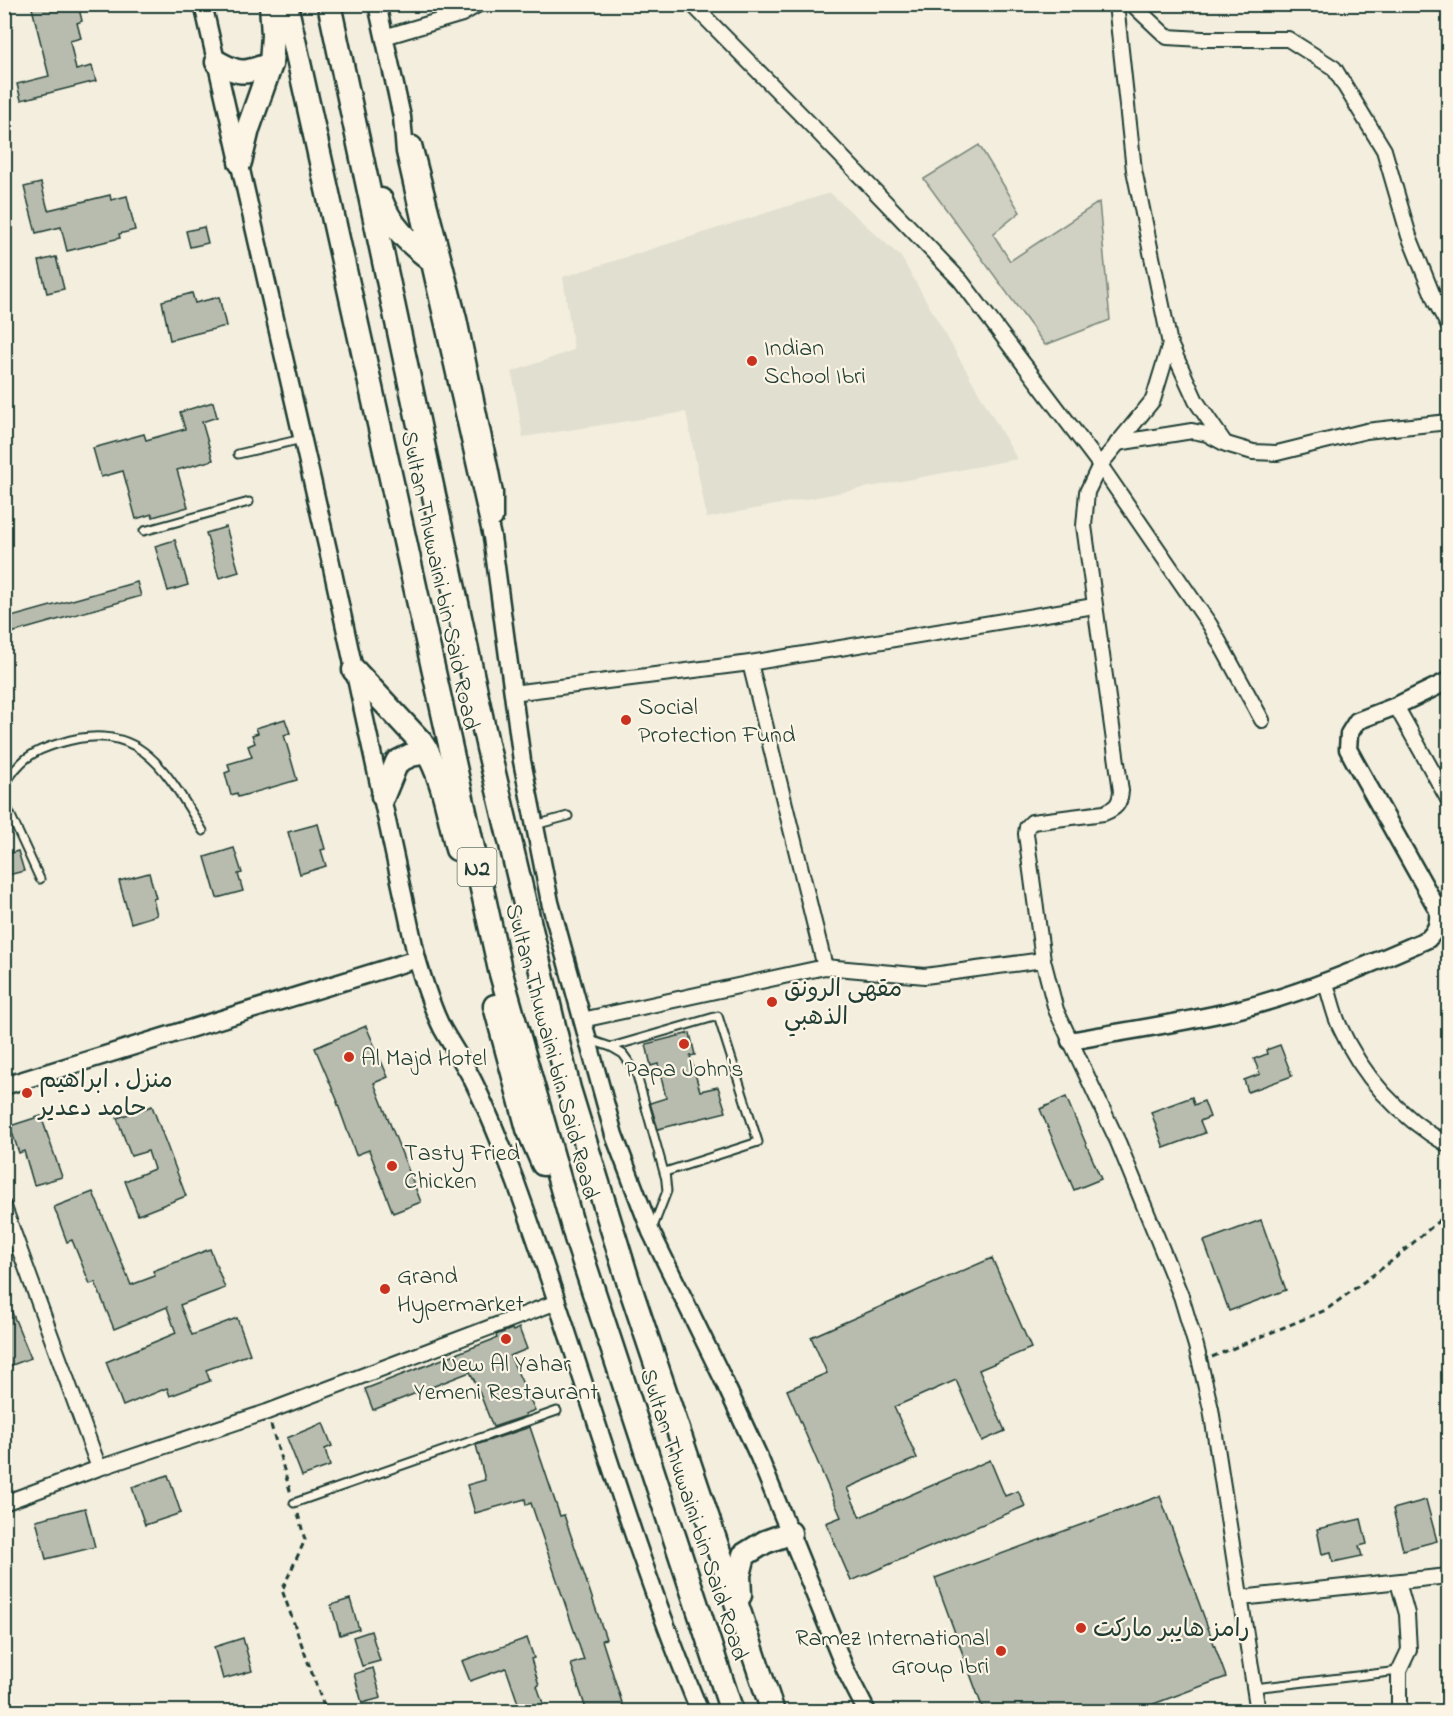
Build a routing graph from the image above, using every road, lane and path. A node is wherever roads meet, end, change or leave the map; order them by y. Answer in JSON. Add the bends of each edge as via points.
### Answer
{"nodes":[{"id":1,"x":203,"y":4,"type":"edge"},
{"id":2,"x":271,"y":4,"type":"edge"},
{"id":3,"x":286,"y":4,"type":"edge"},
{"id":4,"x":329,"y":4,"type":"edge"},
{"id":5,"x":377,"y":4,"type":"edge"},
{"id":6,"x":479,"y":4,"type":"edge"},
{"id":7,"x":692,"y":4,"type":"edge"},
{"id":8,"x":1116,"y":4,"type":"edge"},
{"id":9,"x":1132,"y":4,"type":"edge"},
{"id":10,"x":384,"y":37,"type":"junction"},
{"id":11,"x":217,"y":62,"type":"junction"},
{"id":12,"x":271,"y":64,"type":"junction"},
{"id":13,"x":402,"y":117,"type":"junction"},
{"id":14,"x":360,"y":142,"type":"junction"},
{"id":15,"x":240,"y":162,"type":"junction"},
{"id":16,"x":429,"y":258,"type":"junction"},
{"id":17,"x":458,"y":319,"type":"junction"},
{"id":18,"x":1449,"y":325,"type":"edge"},
{"id":19,"x":1170,"y":344,"type":"junction"},
{"id":20,"x":1449,"y":422,"type":"edge"},
{"id":21,"x":302,"y":439,"type":"junction"},
{"id":22,"x":1117,"y":443,"type":"junction"},
{"id":23,"x":1226,"y":444,"type":"junction"},
{"id":24,"x":238,"y":454,"type":"dead end"},
{"id":25,"x":1100,"y":465,"type":"junction"},
{"id":26,"x":249,"y":502,"type":"dead end"},
{"id":27,"x":144,"y":531,"type":"dead end"},
{"id":28,"x":492,"y":537,"type":"junction"},
{"id":29,"x":1094,"y":606,"type":"junction"},
{"id":30,"x":750,"y":663,"type":"junction"},
{"id":31,"x":354,"y":670,"type":"junction"},
{"id":32,"x":1449,"y":681,"type":"edge"},
{"id":33,"x":512,"y":693,"type":"junction"},
{"id":34,"x":1396,"y":706,"type":"junction"},
{"id":35,"x":1262,"y":720,"type":"dead end"},
{"id":36,"x":428,"y":752,"type":"junction"},
{"id":37,"x":4,"y":786,"type":"edge"},
{"id":38,"x":4,"y":792,"type":"edge"},
{"id":39,"x":383,"y":796,"type":"junction"},
{"id":40,"x":1449,"y":799,"type":"edge"},
{"id":41,"x":568,"y":816,"type":"dead end"},
{"id":42,"x":534,"y":825,"type":"junction"},
{"id":43,"x":203,"y":831,"type":"dead end"},
{"id":44,"x":40,"y":879,"type":"dead end"},
{"id":45,"x":1444,"y":927,"type":"edge"},
{"id":46,"x":417,"y":959,"type":"junction"},
{"id":47,"x":1042,"y":960,"type":"junction"},
{"id":48,"x":825,"y":967,"type":"junction"},
{"id":49,"x":1325,"y":981,"type":"junction"},
{"id":50,"x":582,"y":1020,"type":"junction"},
{"id":51,"x":587,"y":1039,"type":"junction"},
{"id":52,"x":1070,"y":1041,"type":"junction"},
{"id":53,"x":611,"y":1047,"type":"junction"},
{"id":54,"x":4,"y":1086,"type":"edge"},
{"id":55,"x":1449,"y":1145,"type":"edge"},
{"id":56,"x":666,"y":1178,"type":"junction"},
{"id":57,"x":4,"y":1208,"type":"edge"},
{"id":58,"x":1449,"y":1213,"type":"edge"},
{"id":59,"x":651,"y":1232,"type":"junction"},
{"id":60,"x":576,"y":1238,"type":"junction"},
{"id":61,"x":557,"y":1302,"type":"junction"},
{"id":62,"x":1200,"y":1362,"type":"junction"},
{"id":63,"x":557,"y":1411,"type":"dead end"},
{"id":64,"x":267,"y":1412,"type":"junction"},
{"id":65,"x":99,"y":1468,"type":"junction"},
{"id":66,"x":4,"y":1503,"type":"edge"},
{"id":67,"x":294,"y":1503,"type":"junction"},
{"id":68,"x":790,"y":1533,"type":"junction"},
{"id":69,"x":1449,"y":1575,"type":"edge"},
{"id":70,"x":1398,"y":1582,"type":"junction"},
{"id":71,"x":1240,"y":1598,"type":"junction"},
{"id":72,"x":741,"y":1614,"type":"junction"},
{"id":73,"x":1399,"y":1671,"type":"junction"},
{"id":74,"x":1254,"y":1688,"type":"junction"},
{"id":75,"x":326,"y":1712,"type":"edge"},
{"id":76,"x":700,"y":1712,"type":"edge"},
{"id":77,"x":732,"y":1712,"type":"edge"},
{"id":78,"x":773,"y":1712,"type":"edge"},
{"id":79,"x":867,"y":1712,"type":"edge"},
{"id":80,"x":1258,"y":1712,"type":"edge"},
{"id":81,"x":1399,"y":1712,"type":"edge"}],
"edges":[{"from":1,"to":11,"type":"street"},
{"from":2,"to":12,"type":"highway"},
{"from":3,"to":60,"type":"highway","name":"Sultan Thuwaini bin Said Road","number":"N2","via":[[500,970]]},
{"from":4,"to":14,"type":"highway","name":"Sultan Thuwaini bin Said Road","number":"N2"},
{"from":5,"to":10,"type":"street"},
{"from":6,"to":10,"type":"street","via":[[462,14]]},
{"from":7,"to":25,"type":"street","via":[[961,281]]},
{"from":8,"to":19,"type":"street","via":[[1134,170]]},
{"from":9,"to":18,"type":"street","via":[[1167,37],[1288,39],[1334,68],[1384,150],[1409,236]]},
{"from":10,"to":13,"type":"street"},
{"from":11,"to":12,"type":"highway","via":[[245,73]]},
{"from":11,"to":15,"type":"street"},
{"from":12,"to":15,"type":"highway"},
{"from":13,"to":16,"type":"street","via":[[405,152]]},
{"from":13,"to":17,"type":"street","via":[[421,168]]},
{"from":14,"to":16,"type":"highway","via":[[385,212],[400,234]]},
{"from":14,"to":72,"type":"highway","name":"Sultan Thuwaini bin Said Road","number":"N2","via":[[488,748],[569,1089],[629,1284]]},
{"from":15,"to":21,"type":"street"},
{"from":16,"to":17,"type":"street","via":[[443,278]]},
{"from":16,"to":28,"type":"street"},
{"from":17,"to":28,"type":"street","via":[[491,476]]},
{"from":19,"to":22,"type":"street","via":[[1153,400]]},
{"from":19,"to":23,"type":"street","via":[[1196,401]]},
{"from":20,"to":23,"type":"street","via":[[1366,431],[1277,453],[1253,452]]},
{"from":21,"to":24,"type":"lane"},
{"from":21,"to":31,"type":"street"},
{"from":22,"to":23,"type":"street","via":[[1192,431]]},
{"from":22,"to":25,"type":"street"},
{"from":25,"to":29,"type":"street","via":[[1087,492],[1084,526]]},
{"from":25,"to":35,"type":"street","via":[[1210,625]]},
{"from":26,"to":27,"type":"lane"},
{"from":28,"to":33,"type":"street"},
{"from":29,"to":30,"type":"street"},
{"from":29,"to":47,"type":"street","via":[[1120,801],[1104,813],[1032,822],[1027,827]]},
{"from":30,"to":33,"type":"street"},
{"from":30,"to":48,"type":"street"},
{"from":31,"to":36,"type":"highway"},
{"from":31,"to":39,"type":"street"},
{"from":32,"to":34,"type":"street"},
{"from":33,"to":42,"type":"street"},
{"from":34,"to":40,"type":"street"},
{"from":34,"to":45,"type":"street","via":[[1357,721],[1349,734],[1348,749]]},
{"from":36,"to":39,"type":"highway","via":[[397,762]]},
{"from":36,"to":60,"type":"highway","via":[[439,774],[528,1129]]},
{"from":37,"to":43,"type":"lane","via":[[28,755],[75,738],[116,737],[156,762]]},
{"from":38,"to":44,"type":"lane","via":[[5,803]]},
{"from":39,"to":46,"type":"street"},
{"from":41,"to":42,"type":"lane"},
{"from":42,"to":50,"type":"street"},
{"from":45,"to":49,"type":"street","via":[[1428,939]]},
{"from":46,"to":54,"type":"street"},
{"from":46,"to":61,"type":"street","via":[[438,1019],[494,1124]]},
{"from":47,"to":48,"type":"street","via":[[925,976]]},
{"from":47,"to":52,"type":"street","via":[[1056,1010]]},
{"from":48,"to":50,"type":"street"},
{"from":49,"to":52,"type":"street","via":[[1238,1010]]},
{"from":49,"to":55,"type":"street","via":[[1339,1024],[1360,1064],[1388,1100],[1423,1130]]},
{"from":50,"to":51,"type":"street"},
{"from":51,"to":53,"type":"lane"},
{"from":51,"to":59,"type":"street","via":[[614,1135]]},
{"from":52,"to":62,"type":"street","via":[[1118,1142],[1181,1296]]},
{"from":53,"to":56,"type":"lane","via":[[623,1054],[636,1072]]},
{"from":53,"to":56,"type":"lane","via":[[718,1016],[758,1142],[665,1172]]},
{"from":56,"to":59,"type":"lane","via":[[667,1191]]},
{"from":57,"to":65,"type":"street"},
{"from":58,"to":62,"type":"path","via":[[1326,1310]]},
{"from":59,"to":68,"type":"street","via":[[722,1377]]},
{"from":60,"to":77,"type":"highway","name":"Sultan Thuwaini bin Said Road","number":"N2"},
{"from":61,"to":64,"type":"street"},
{"from":61,"to":76,"type":"street","via":[[640,1555]]},
{"from":62,"to":71,"type":"street"},
{"from":63,"to":67,"type":"lane"},
{"from":64,"to":65,"type":"street"},
{"from":64,"to":67,"type":"path"},
{"from":65,"to":66,"type":"street"},
{"from":67,"to":75,"type":"path","via":[[305,1540],[282,1590]]},
{"from":68,"to":72,"type":"highway","via":[[744,1555],[739,1575]]},
{"from":68,"to":79,"type":"street","via":[[845,1669]]},
{"from":69,"to":70,"type":"street"},
{"from":70,"to":71,"type":"street"},
{"from":70,"to":73,"type":"street","via":[[1407,1614],[1409,1650]]},
{"from":71,"to":74,"type":"street"},
{"from":72,"to":78,"type":"highway","name":"Sultan Thuwaini bin Said Road","number":"N2"},
{"from":73,"to":74,"type":"lane"},
{"from":73,"to":81,"type":"street"},
{"from":74,"to":80,"type":"street"}]}
